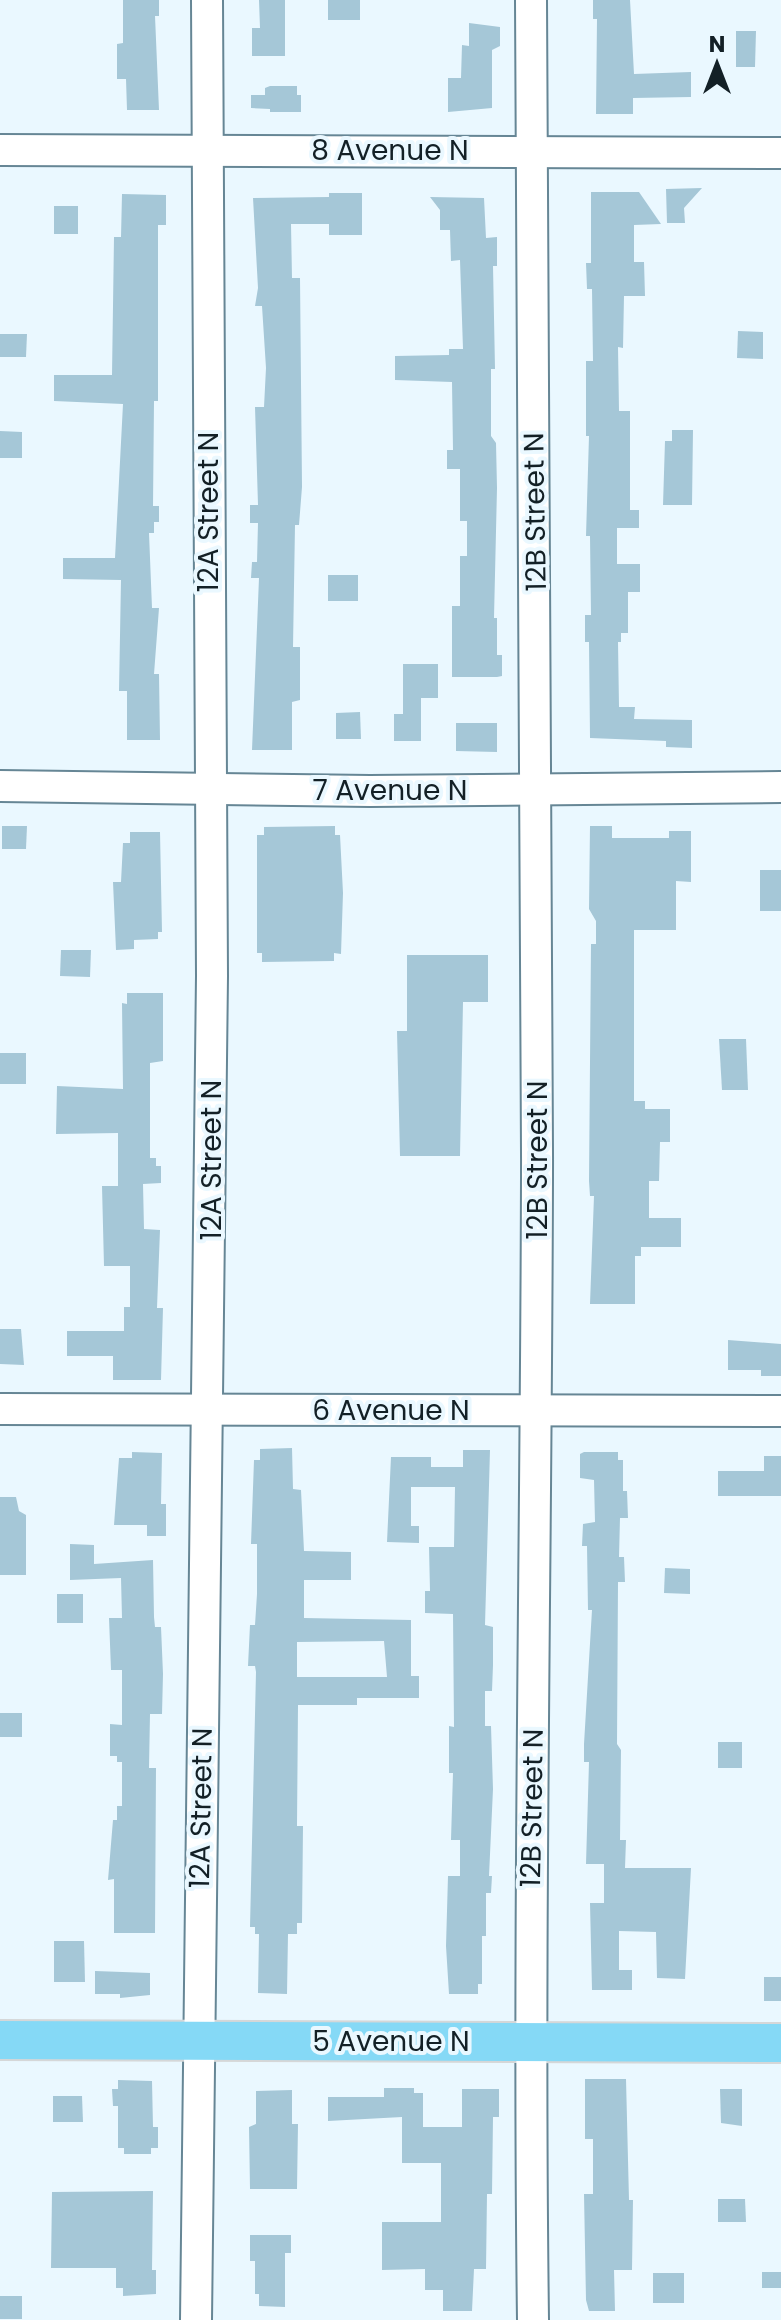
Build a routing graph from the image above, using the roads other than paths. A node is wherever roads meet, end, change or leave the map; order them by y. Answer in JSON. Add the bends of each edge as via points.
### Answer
{"nodes":[{"id":1,"x":207,"y":0,"type":"edge"},
{"id":2,"x":531,"y":0,"type":"edge"},
{"id":3,"x":206,"y":149,"type":"junction"},
{"id":4,"x":0,"y":150,"type":"edge"},
{"id":5,"x":531,"y":151,"type":"junction"},
{"id":6,"x":781,"y":153,"type":"edge"},
{"id":7,"x":0,"y":786,"type":"edge"},
{"id":8,"x":781,"y":787,"type":"edge"},
{"id":9,"x":209,"y":788,"type":"junction"},
{"id":10,"x":538,"y":788,"type":"junction"},
{"id":11,"x":0,"y":1409,"type":"edge"},
{"id":12,"x":209,"y":1409,"type":"junction"},
{"id":13,"x":537,"y":1409,"type":"junction"},
{"id":14,"x":781,"y":1411,"type":"edge"},
{"id":15,"x":0,"y":2040,"type":"edge"},
{"id":16,"x":197,"y":2041,"type":"junction"},
{"id":17,"x":530,"y":2042,"type":"junction"},
{"id":18,"x":781,"y":2043,"type":"edge"},
{"id":19,"x":196,"y":2320,"type":"edge"},
{"id":20,"x":533,"y":2320,"type":"edge"}],
"edges":[{"from":1,"to":3,"type":"street","name":"12A Street N"},
{"from":2,"to":5,"type":"street","name":"12B Street N"},
{"from":3,"to":4,"type":"street","name":"8 Avenue N"},
{"from":3,"to":5,"type":"street","name":"8 Avenue N"},
{"from":3,"to":9,"type":"street","name":"12A Street N"},
{"from":5,"to":6,"type":"street","name":"8 Avenue N"},
{"from":5,"to":10,"type":"street","name":"12B Street N"},
{"from":7,"to":9,"type":"street","name":"7 Avenue N"},
{"from":8,"to":10,"type":"street","name":"7 Avenue N"},
{"from":9,"to":10,"type":"street","name":"7 Avenue N"},
{"from":9,"to":12,"type":"street","name":"12A Street N"},
{"from":10,"to":13,"type":"street","name":"12B Street N"},
{"from":11,"to":12,"type":"street","name":"6 Avenue N"},
{"from":12,"to":13,"type":"street","name":"6 Avenue N"},
{"from":12,"to":16,"type":"street","name":"12A Street N"},
{"from":13,"to":14,"type":"street","name":"6 Avenue N"},
{"from":13,"to":17,"type":"street","name":"12B Street N"},
{"from":15,"to":16,"type":"main road","name":"5 Avenue N"},
{"from":16,"to":17,"type":"main road","name":"5 Avenue N"},
{"from":16,"to":19,"type":"street","name":"12A Street N"},
{"from":17,"to":18,"type":"main road","name":"5 Avenue N"},
{"from":17,"to":20,"type":"street","name":"12B Street N"}]}
